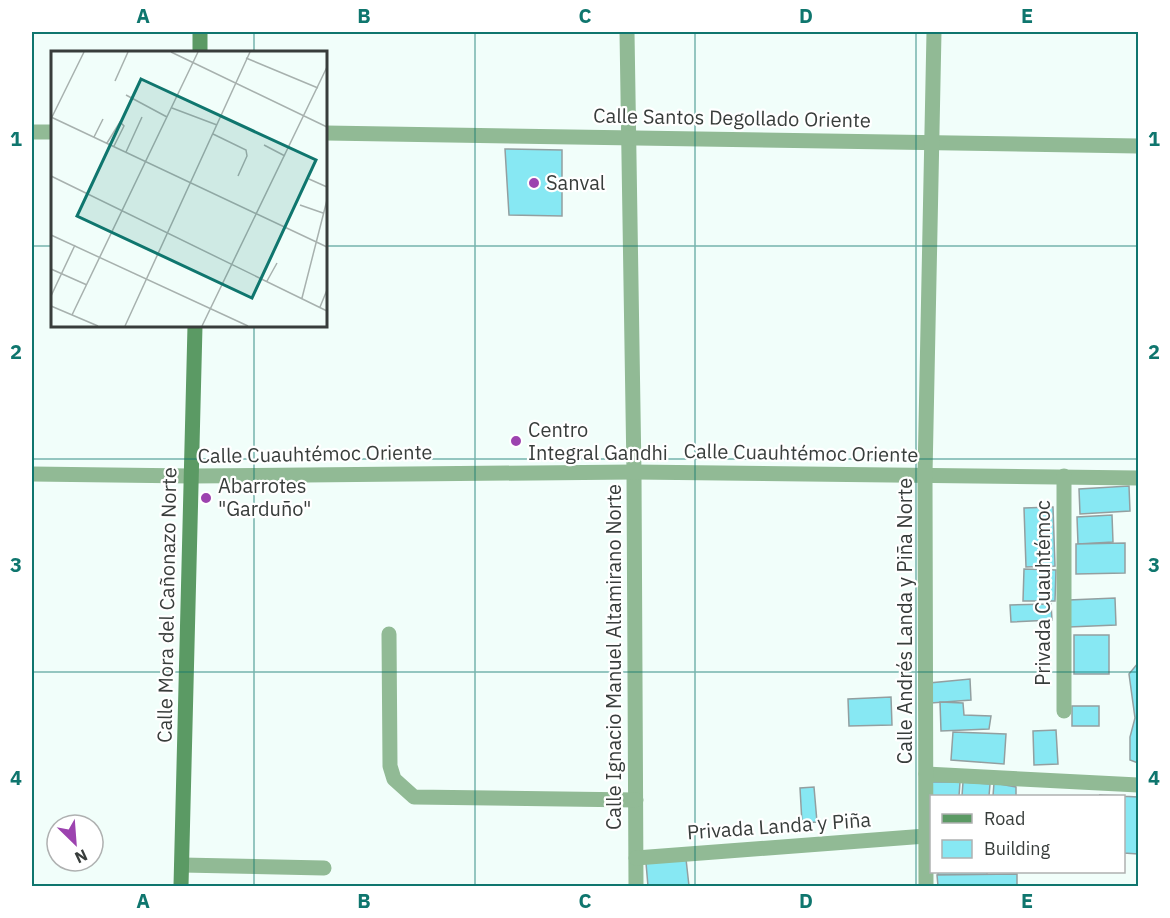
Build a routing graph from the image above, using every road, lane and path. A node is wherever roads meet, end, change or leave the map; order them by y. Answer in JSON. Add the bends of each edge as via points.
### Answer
{"nodes":[{"id":1,"x":200,"y":32,"type":"edge"},
{"id":2,"x":627,"y":32,"type":"edge"},
{"id":3,"x":934,"y":32,"type":"edge"},
{"id":4,"x":200,"y":51,"type":"edge"},
{"id":5,"x":32,"y":132,"type":"edge"},
{"id":6,"x":51,"y":132,"type":"edge"},
{"id":7,"x":327,"y":133,"type":"edge"},
{"id":8,"x":627,"y":137,"type":"junction"},
{"id":9,"x":932,"y":142,"type":"junction"},
{"id":10,"x":1138,"y":147,"type":"edge"},
{"id":11,"x":195,"y":327,"type":"edge"},
{"id":12,"x":634,"y":472,"type":"junction"},
{"id":13,"x":32,"y":474,"type":"edge"},
{"id":14,"x":925,"y":475,"type":"junction"},
{"id":15,"x":191,"y":476,"type":"junction"},
{"id":16,"x":1064,"y":476,"type":"junction"},
{"id":17,"x":1138,"y":478,"type":"edge"},
{"id":18,"x":389,"y":634,"type":"dead end"},
{"id":19,"x":1064,"y":711,"type":"dead end"},
{"id":20,"x":926,"y":774,"type":"junction"},
{"id":21,"x":1138,"y":785,"type":"edge"},
{"id":22,"x":636,"y":800,"type":"junction"},
{"id":23,"x":926,"y":836,"type":"junction"},
{"id":24,"x":636,"y":858,"type":"junction"},
{"id":25,"x":182,"y":865,"type":"junction"},
{"id":26,"x":324,"y":868,"type":"dead end"},
{"id":27,"x":181,"y":886,"type":"edge"},
{"id":28,"x":636,"y":886,"type":"edge"},
{"id":29,"x":926,"y":886,"type":"edge"}],
"edges":[{"from":1,"to":4,"type":"street"},
{"from":2,"to":8,"type":"street","name":"Calle Ignacio Manuel Altamirano Norte"},
{"from":3,"to":9,"type":"street","name":"Calle Andrés Landa y Piña Norte"},
{"from":5,"to":6,"type":"street"},
{"from":7,"to":8,"type":"street","name":"Calle Santos Degollado Oriente"},
{"from":8,"to":9,"type":"street","name":"Calle Santos Degollado Oriente"},
{"from":8,"to":12,"type":"street","name":"Calle Ignacio Manuel Altamirano Norte"},
{"from":9,"to":10,"type":"street","name":"Calle Santos Degollado Oriente"},
{"from":9,"to":14,"type":"street","name":"Calle Andrés Landa y Piña Norte"},
{"from":11,"to":15,"type":"street","name":"Calle Mora del Cañonazo Norte"},
{"from":12,"to":14,"type":"street","name":"Calle Cuauhtémoc Oriente"},
{"from":12,"to":15,"type":"street","name":"Calle Cuauhtémoc Oriente"},
{"from":12,"to":22,"type":"street","name":"Calle Ignacio Manuel Altamirano Norte"},
{"from":13,"to":15,"type":"street","name":"Calle Cuauhtémoc Oriente"},
{"from":14,"to":16,"type":"street","name":"Calle Cuauhtémoc Oriente"},
{"from":14,"to":20,"type":"street","name":"Calle Andrés Landa y Piña Norte"},
{"from":15,"to":25,"type":"street","name":"Calle Mora del Cañonazo Norte"},
{"from":16,"to":17,"type":"street","name":"Calle Cuauhtémoc Oriente"},
{"from":16,"to":19,"type":"street","name":"Privada Cuauhtémoc"},
{"from":18,"to":22,"type":"street","via":[[390,766],[394,779],[414,797]]},
{"from":20,"to":21,"type":"street"},
{"from":20,"to":23,"type":"street","name":"Calle Andrés Landa y Piña Norte"},
{"from":22,"to":24,"type":"street","name":"Calle Ignacio Manuel Altamirano Norte"},
{"from":23,"to":24,"type":"street","name":"Privada Landa y Piña"},
{"from":23,"to":29,"type":"street","name":"Calle Andrés Landa y Piña Norte"},
{"from":24,"to":28,"type":"street","name":"Calle Ignacio Manuel Altamirano Norte"},
{"from":25,"to":26,"type":"street"},
{"from":25,"to":27,"type":"street","name":"Calle Mora del Cañonazo Norte"}]}
